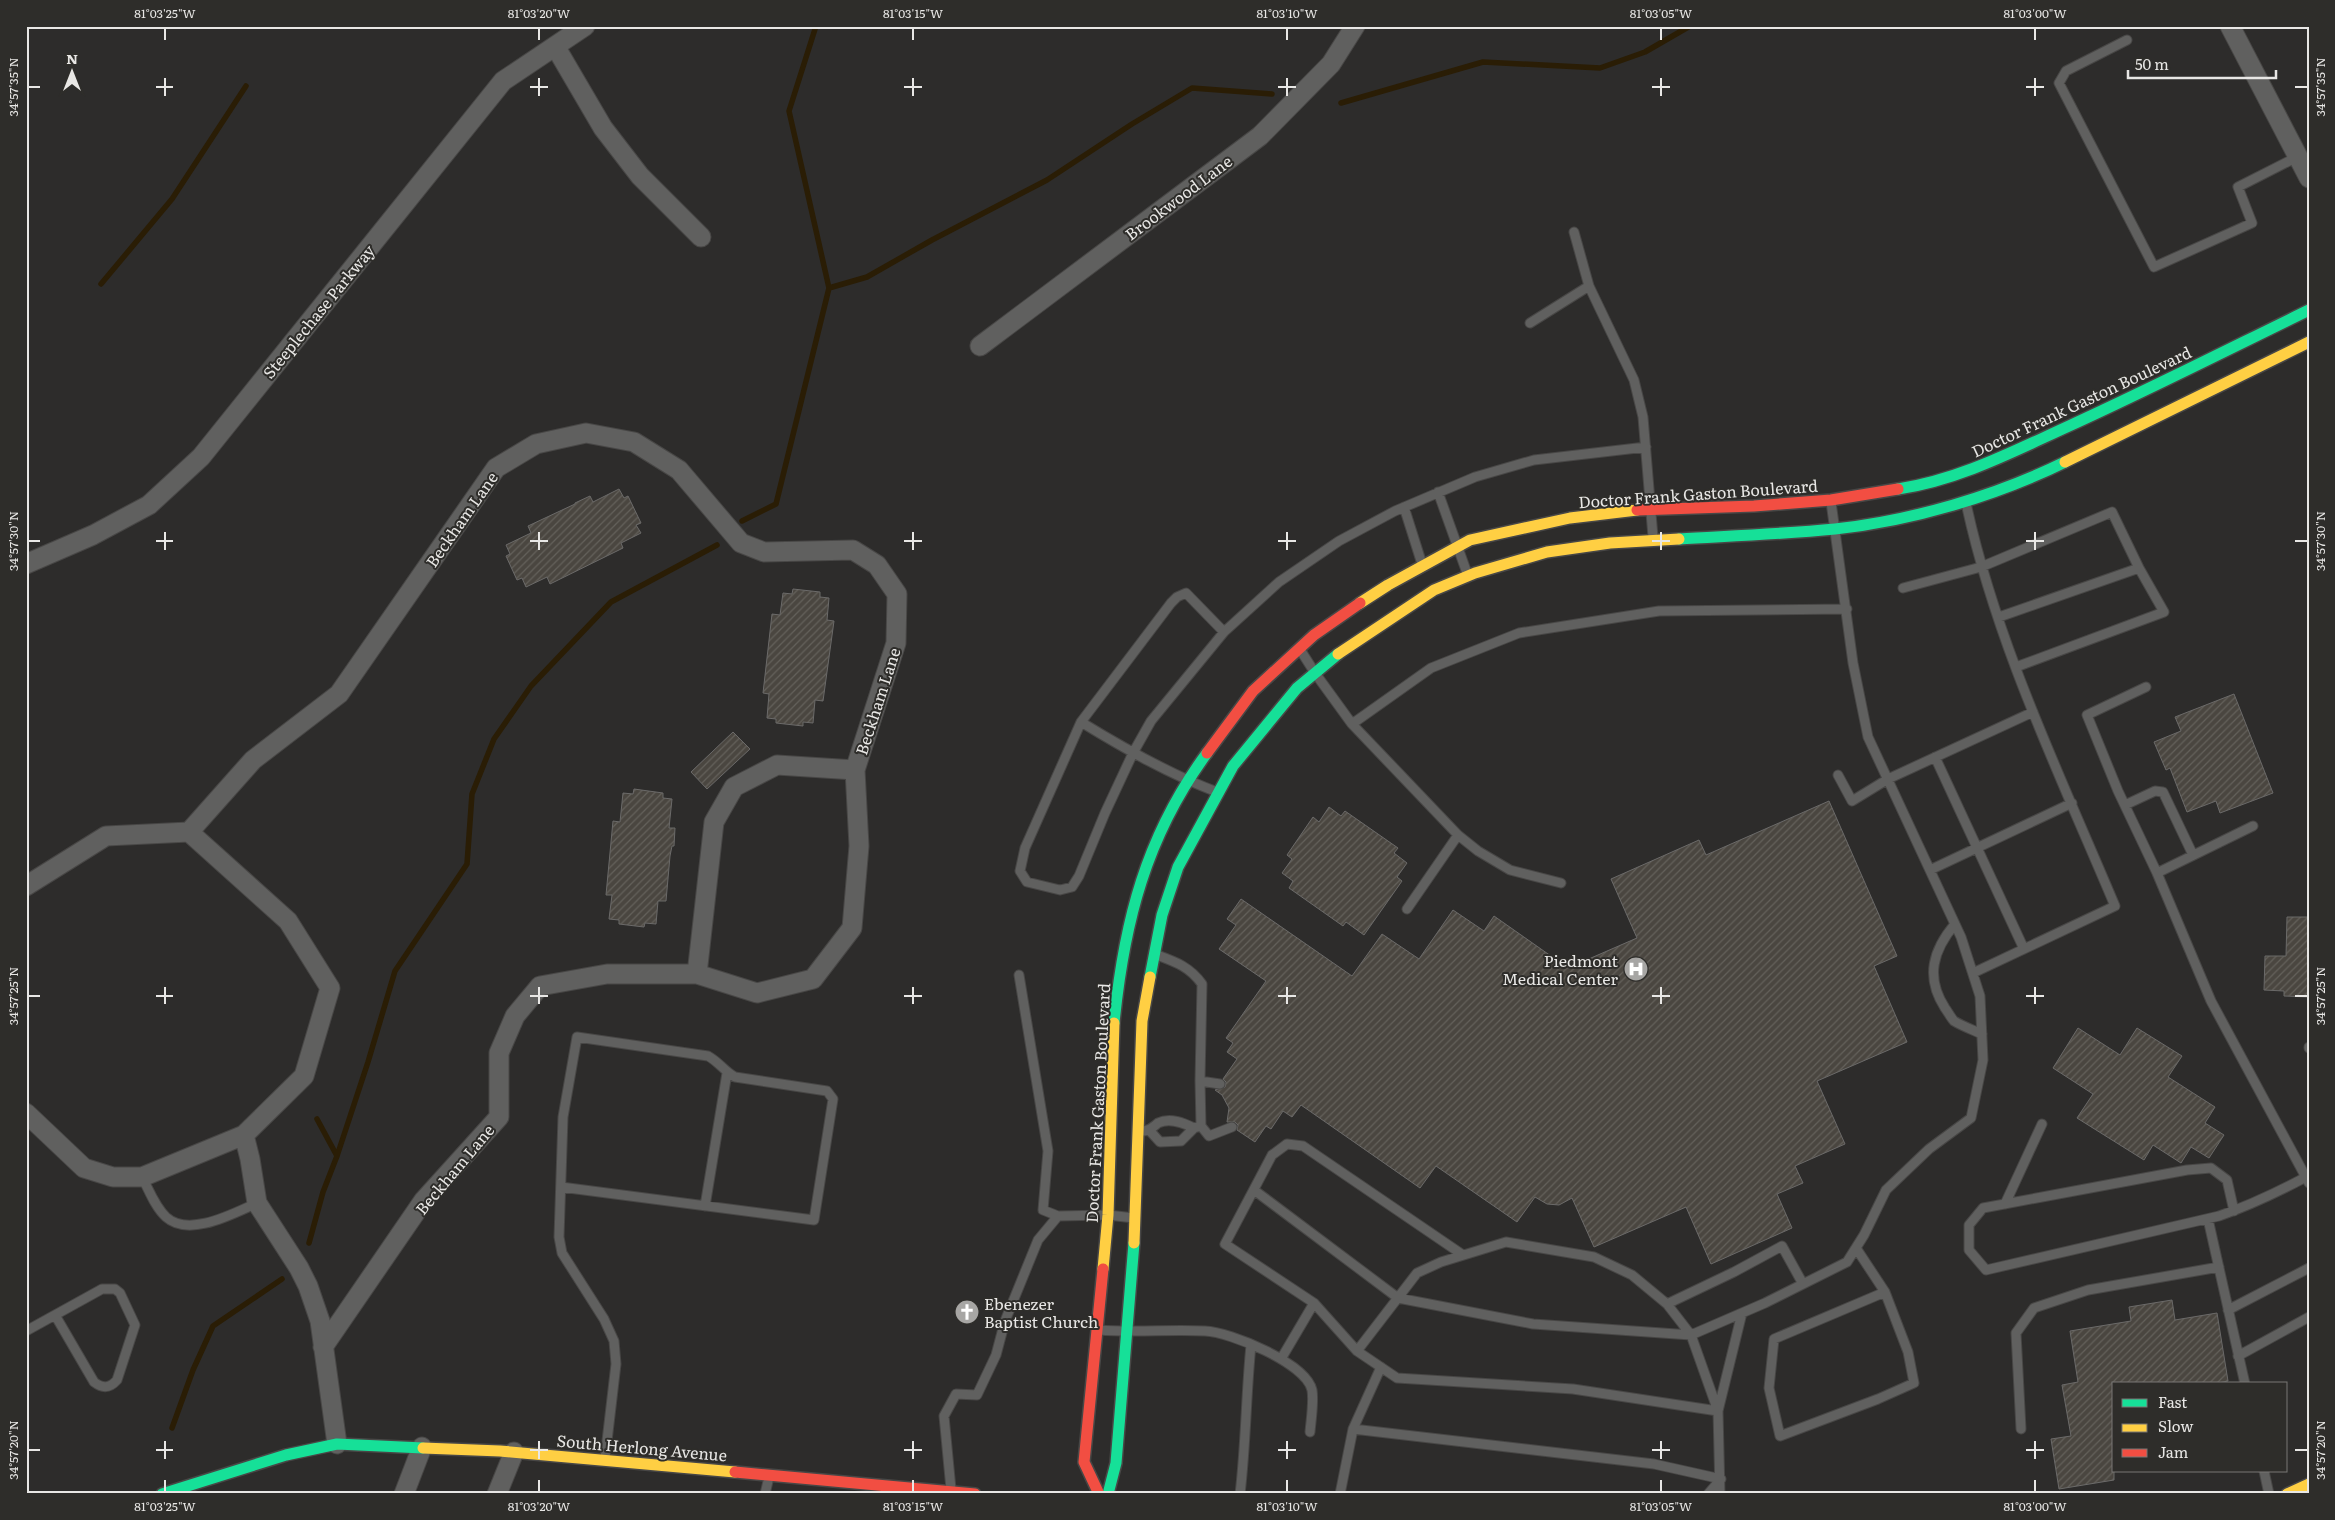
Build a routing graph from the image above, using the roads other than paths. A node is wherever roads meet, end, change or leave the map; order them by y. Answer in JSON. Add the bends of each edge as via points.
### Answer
{"nodes":[{"id":1,"x":585,"y":26,"type":"edge"},
{"id":2,"x":1355,"y":26,"type":"edge"},
{"id":3,"x":2230,"y":26,"type":"edge"},
{"id":4,"x":2127,"y":40,"type":"dead end"},
{"id":5,"x":555,"y":46,"type":"junction"},
{"id":6,"x":2298,"y":156,"type":"junction"},
{"id":7,"x":2309,"y":178,"type":"edge"},
{"id":8,"x":1574,"y":232,"type":"dead end"},
{"id":9,"x":701,"y":237,"type":"dead end"},
{"id":10,"x":1589,"y":286,"type":"junction"},
{"id":11,"x":2309,"y":310,"type":"edge"},
{"id":12,"x":1530,"y":323,"type":"dead end"},
{"id":13,"x":2309,"y":342,"type":"edge"},
{"id":14,"x":980,"y":346,"type":"dead end"},
{"id":15,"x":2153,"y":403,"type":"junction"},
{"id":16,"x":1646,"y":447,"type":"junction"},
{"id":17,"x":1438,"y":492,"type":"junction"},
{"id":18,"x":1831,"y":500,"type":"junction"},
{"id":19,"x":1966,"y":501,"type":"junction"},
{"id":20,"x":1404,"y":507,"type":"junction"},
{"id":21,"x":1649,"y":509,"type":"junction"},
{"id":22,"x":1835,"y":529,"type":"junction"},
{"id":23,"x":1653,"y":540,"type":"junction"},
{"id":24,"x":1457,"y":547,"type":"junction"},
{"id":25,"x":26,"y":564,"type":"edge"},
{"id":26,"x":1981,"y":567,"type":"junction"},
{"id":27,"x":2139,"y":568,"type":"junction"},
{"id":28,"x":1468,"y":576,"type":"junction"},
{"id":29,"x":1428,"y":578,"type":"junction"},
{"id":30,"x":1903,"y":588,"type":"dead end"},
{"id":31,"x":1847,"y":609,"type":"junction"},
{"id":32,"x":1999,"y":617,"type":"junction"},
{"id":33,"x":1224,"y":632,"type":"junction"},
{"id":34,"x":1300,"y":649,"type":"junction"},
{"id":35,"x":2016,"y":667,"type":"junction"},
{"id":36,"x":1315,"y":673,"type":"junction"},
{"id":37,"x":2146,"y":687,"type":"dead end"},
{"id":38,"x":2033,"y":712,"type":"junction"},
{"id":39,"x":1081,"y":722,"type":"junction"},
{"id":40,"x":1352,"y":724,"type":"junction"},
{"id":41,"x":1133,"y":753,"type":"junction"},
{"id":42,"x":1935,"y":757,"type":"junction"},
{"id":43,"x":855,"y":770,"type":"junction"},
{"id":44,"x":1838,"y":775,"type":"dead end"},
{"id":45,"x":1888,"y":779,"type":"junction"},
{"id":46,"x":1187,"y":780,"type":"junction"},
{"id":47,"x":1217,"y":792,"type":"junction"},
{"id":48,"x":2072,"y":803,"type":"junction"},
{"id":49,"x":2125,"y":805,"type":"junction"},
{"id":50,"x":2253,"y":826,"type":"dead end"},
{"id":51,"x":189,"y":832,"type":"junction"},
{"id":52,"x":1458,"y":835,"type":"junction"},
{"id":53,"x":1978,"y":847,"type":"junction"},
{"id":54,"x":2194,"y":855,"type":"junction"},
{"id":55,"x":1930,"y":870,"type":"junction"},
{"id":56,"x":2157,"y":873,"type":"junction"},
{"id":57,"x":1561,"y":883,"type":"dead end"},
{"id":58,"x":26,"y":886,"type":"edge"},
{"id":59,"x":1407,"y":909,"type":"dead end"},
{"id":60,"x":1955,"y":924,"type":"junction"},
{"id":61,"x":2024,"y":949,"type":"junction"},
{"id":62,"x":1154,"y":954,"type":"junction"},
{"id":63,"x":697,"y":974,"type":"junction"},
{"id":64,"x":1973,"y":974,"type":"junction"},
{"id":65,"x":1019,"y":975,"type":"dead end"},
{"id":66,"x":1982,"y":1034,"type":"junction"},
{"id":67,"x":728,"y":1073,"type":"junction"},
{"id":68,"x":1200,"y":1081,"type":"junction"},
{"id":69,"x":1220,"y":1084,"type":"dead end"},
{"id":70,"x":26,"y":1113,"type":"edge"},
{"id":71,"x":2042,"y":1124,"type":"dead end"},
{"id":72,"x":1198,"y":1127,"type":"junction"},
{"id":73,"x":1232,"y":1127,"type":"dead end"},
{"id":74,"x":1150,"y":1130,"type":"junction"},
{"id":75,"x":1138,"y":1131,"type":"junction"},
{"id":76,"x":244,"y":1135,"type":"junction"},
{"id":77,"x":142,"y":1177,"type":"junction"},
{"id":78,"x":2307,"y":1180,"type":"edge"},
{"id":79,"x":561,"y":1187,"type":"junction"},
{"id":80,"x":1254,"y":1190,"type":"junction"},
{"id":81,"x":257,"y":1203,"type":"junction"},
{"id":82,"x":2005,"y":1204,"type":"junction"},
{"id":83,"x":705,"y":1206,"type":"junction"},
{"id":84,"x":2234,"y":1211,"type":"junction"},
{"id":85,"x":1108,"y":1215,"type":"junction"},
{"id":86,"x":1058,"y":1216,"type":"junction"},
{"id":87,"x":1136,"y":1219,"type":"junction"},
{"id":88,"x":2208,"y":1219,"type":"junction"},
{"id":89,"x":1856,"y":1248,"type":"junction"},
{"id":90,"x":1463,"y":1256,"type":"junction"},
{"id":91,"x":2218,"y":1267,"type":"junction"},
{"id":92,"x":2309,"y":1268,"type":"edge"},
{"id":93,"x":1803,"y":1284,"type":"junction"},
{"id":94,"x":1885,"y":1292,"type":"junction"},
{"id":95,"x":1398,"y":1298,"type":"junction"},
{"id":96,"x":1314,"y":1303,"type":"junction"},
{"id":97,"x":1667,"y":1304,"type":"junction"},
{"id":98,"x":2228,"y":1310,"type":"junction"},
{"id":99,"x":1742,"y":1313,"type":"junction"},
{"id":100,"x":55,"y":1315,"type":"junction"},
{"id":101,"x":2309,"y":1317,"type":"edge"},
{"id":102,"x":1098,"y":1329,"type":"junction"},
{"id":103,"x":26,"y":1331,"type":"edge"},
{"id":104,"x":1127,"y":1333,"type":"junction"},
{"id":105,"x":1691,"y":1335,"type":"junction"},
{"id":106,"x":1251,"y":1345,"type":"junction"},
{"id":107,"x":323,"y":1347,"type":"junction"},
{"id":108,"x":1357,"y":1351,"type":"junction"},
{"id":109,"x":2238,"y":1356,"type":"junction"},
{"id":110,"x":1281,"y":1359,"type":"junction"},
{"id":111,"x":1381,"y":1367,"type":"junction"},
{"id":112,"x":2244,"y":1382,"type":"edge"},
{"id":113,"x":1718,"y":1411,"type":"junction"},
{"id":114,"x":2021,"y":1428,"type":"dead end"},
{"id":115,"x":1353,"y":1429,"type":"junction"},
{"id":116,"x":1310,"y":1432,"type":"dead end"},
{"id":117,"x":337,"y":1444,"type":"junction"},
{"id":118,"x":422,"y":1447,"type":"junction"},
{"id":119,"x":514,"y":1452,"type":"junction"},
{"id":120,"x":605,"y":1460,"type":"junction"},
{"id":121,"x":2264,"y":1472,"type":"edge"},
{"id":122,"x":770,"y":1475,"type":"junction"},
{"id":123,"x":1721,"y":1479,"type":"junction"},
{"id":124,"x":2309,"y":1484,"type":"edge"},
{"id":125,"x":169,"y":1492,"type":"edge"},
{"id":126,"x":936,"y":1492,"type":"edge"},
{"id":127,"x":952,"y":1492,"type":"junction"},
{"id":128,"x":404,"y":1494,"type":"edge"},
{"id":129,"x":497,"y":1494,"type":"edge"},
{"id":130,"x":766,"y":1494,"type":"edge"},
{"id":131,"x":975,"y":1494,"type":"edge"},
{"id":132,"x":1099,"y":1494,"type":"edge"},
{"id":133,"x":1108,"y":1494,"type":"edge"},
{"id":134,"x":1240,"y":1494,"type":"edge"},
{"id":135,"x":1340,"y":1494,"type":"edge"},
{"id":136,"x":1708,"y":1494,"type":"edge"},
{"id":137,"x":1720,"y":1494,"type":"edge"},
{"id":138,"x":2269,"y":1494,"type":"edge"},
{"id":139,"x":2287,"y":1494,"type":"edge"}],
"edges":[{"from":1,"to":5,"type":"street","name":"Steeplechase Parkway"},
{"from":2,"to":14,"type":"street","name":"Brookwood Lane","via":[[1330,64],[1260,136]]},
{"from":3,"to":6,"type":"street"},
{"from":4,"to":6,"type":"lane","via":[[2066,71],[2059,83],[2154,267],[2252,223],[2238,187]]},
{"from":5,"to":9,"type":"street","via":[[613,142],[640,176]]},
{"from":5,"to":25,"type":"street","name":"Steeplechase Parkway","via":[[503,81],[201,457],[149,505],[93,535]]},
{"from":6,"to":7,"type":"street"},
{"from":8,"to":10,"type":"lane"},
{"from":10,"to":12,"type":"lane"},
{"from":10,"to":16,"type":"lane","via":[[1634,380]]},
{"from":11,"to":15,"type":"street","name":"Doctor Frank Gaston Boulevard"},
{"from":13,"to":15,"type":"street","name":"Doctor Frank Gaston Boulevard"},
{"from":15,"to":18,"type":"street","name":"Doctor Frank Gaston Boulevard","via":[[1949,477],[1906,488]]},
{"from":15,"to":19,"type":"street","name":"Doctor Frank Gaston Boulevard","via":[[2039,474]]},
{"from":16,"to":17,"type":"lane","via":[[1534,460],[1475,476]]},
{"from":16,"to":21,"type":"lane"},
{"from":17,"to":20,"type":"lane"},
{"from":17,"to":24,"type":"lane"},
{"from":18,"to":21,"type":"street","name":"Doctor Frank Gaston Boulevard"},
{"from":18,"to":22,"type":"lane"},
{"from":19,"to":22,"type":"street","name":"Doctor Frank Gaston Boulevard","via":[[1876,523]]},
{"from":19,"to":26,"type":"lane"},
{"from":20,"to":29,"type":"lane"},
{"from":20,"to":33,"type":"lane","via":[[1339,541],[1279,582]]},
{"from":21,"to":23,"type":"lane"},
{"from":21,"to":24,"type":"street","name":"Doctor Frank Gaston Boulevard","via":[[1561,520],[1470,540]]},
{"from":22,"to":23,"type":"street","name":"Doctor Frank Gaston Boulevard"},
{"from":22,"to":31,"type":"lane"},
{"from":23,"to":28,"type":"street","name":"Doctor Frank Gaston Boulevard","via":[[1547,552]]},
{"from":24,"to":28,"type":"lane"},
{"from":24,"to":29,"type":"street","name":"Doctor Frank Gaston Boulevard"},
{"from":26,"to":27,"type":"lane","via":[[2112,512]]},
{"from":26,"to":30,"type":"lane"},
{"from":26,"to":32,"type":"lane"},
{"from":27,"to":32,"type":"lane"},
{"from":27,"to":35,"type":"lane","via":[[2164,612]]},
{"from":28,"to":29,"type":"street","name":"Doctor Frank Gaston Boulevard"},
{"from":29,"to":34,"type":"street","name":"Doctor Frank Gaston Boulevard","via":[[1347,612]]},
{"from":29,"to":36,"type":"street","name":"Doctor Frank Gaston Boulevard","via":[[1375,628]]},
{"from":31,"to":40,"type":"lane","via":[[1659,611],[1519,633],[1431,668]]},
{"from":31,"to":45,"type":"lane","via":[[1852,663],[1868,737]]},
{"from":32,"to":35,"type":"lane"},
{"from":33,"to":39,"type":"lane","via":[[1186,593],[1177,597]]},
{"from":33,"to":41,"type":"lane","via":[[1151,721]]},
{"from":34,"to":36,"type":"lane"},
{"from":34,"to":46,"type":"street","name":"Doctor Frank Gaston Boulevard","via":[[1253,691]]},
{"from":35,"to":38,"type":"lane"},
{"from":36,"to":40,"type":"lane"},
{"from":36,"to":47,"type":"street","name":"Doctor Frank Gaston Boulevard","via":[[1297,688],[1233,766]]},
{"from":37,"to":49,"type":"lane","via":[[2087,715]]},
{"from":38,"to":42,"type":"lane"},
{"from":38,"to":48,"type":"lane"},
{"from":39,"to":41,"type":"lane"},
{"from":39,"to":41,"type":"lane","via":[[1025,848],[1020,871],[1027,882],[1060,890],[1072,887]]},
{"from":40,"to":52,"type":"lane"},
{"from":41,"to":46,"type":"lane"},
{"from":42,"to":45,"type":"lane"},
{"from":42,"to":53,"type":"lane"},
{"from":43,"to":51,"type":"street","name":"Beckham Lane","via":[[896,643],[897,594],[878,565],[853,550],[764,552],[741,543],[679,470],[634,442],[586,433],[536,444],[496,468],[339,694],[253,760]]},
{"from":43,"to":63,"type":"street","name":"Beckham Lane","via":[[777,765],[734,787],[714,822]]},
{"from":43,"to":63,"type":"street","name":"Beckham Lane","via":[[859,846],[852,928],[813,979],[757,993]]},
{"from":44,"to":45,"type":"lane","via":[[1852,801]]},
{"from":45,"to":55,"type":"lane"},
{"from":46,"to":47,"type":"lane"},
{"from":46,"to":85,"type":"street","name":"Doctor Frank Gaston Boulevard","via":[[1149,857],[1130,916],[1119,974],[1112,1044]]},
{"from":47,"to":62,"type":"street","name":"Doctor Frank Gaston Boulevard","via":[[1178,867],[1162,915]]},
{"from":48,"to":53,"type":"lane"},
{"from":48,"to":61,"type":"lane","via":[[2115,906]]},
{"from":49,"to":54,"type":"lane","via":[[2155,791],[2163,792]]},
{"from":49,"to":56,"type":"lane"},
{"from":50,"to":54,"type":"lane"},
{"from":51,"to":58,"type":"street","via":[[106,836]]},
{"from":51,"to":76,"type":"street","via":[[288,922],[330,988],[304,1076]]},
{"from":52,"to":57,"type":"lane","via":[[1510,870]]},
{"from":52,"to":59,"type":"lane"},
{"from":53,"to":55,"type":"lane"},
{"from":53,"to":61,"type":"lane"},
{"from":54,"to":56,"type":"lane"},
{"from":55,"to":60,"type":"lane"},
{"from":56,"to":78,"type":"lane","via":[[2211,1001]]},
{"from":60,"to":64,"type":"lane"},
{"from":60,"to":66,"type":"lane","via":[[1941,941],[1934,959],[1939,999],[1954,1020]]},
{"from":61,"to":64,"type":"lane"},
{"from":62,"to":68,"type":"lane","via":[[1182,965],[1202,984]]},
{"from":62,"to":75,"type":"street","name":"Doctor Frank Gaston Boulevard","via":[[1142,1021]]},
{"from":63,"to":107,"type":"street","name":"Beckham Lane","via":[[607,974],[540,986],[515,1016],[498,1053],[498,1117],[424,1200]]},
{"from":64,"to":66,"type":"lane","via":[[1980,996]]},
{"from":65,"to":86,"type":"lane","via":[[1048,1152],[1043,1210]]},
{"from":66,"to":89,"type":"lane","via":[[1983,1060],[1971,1118],[1929,1149],[1886,1190]]},
{"from":67,"to":79,"type":"lane","via":[[708,1056],[577,1037],[563,1117]]},
{"from":67,"to":83,"type":"lane"},
{"from":67,"to":83,"type":"lane","via":[[735,1077],[831,1094],[833,1099],[814,1220]]},
{"from":68,"to":69,"type":"lane"},
{"from":68,"to":72,"type":"lane"},
{"from":70,"to":77,"type":"street","via":[[84,1168],[113,1177]]},
{"from":71,"to":82,"type":"lane"},
{"from":72,"to":73,"type":"lane","via":[[1209,1136]]},
{"from":72,"to":74,"type":"lane","via":[[1180,1121],[1160,1122]]},
{"from":72,"to":74,"type":"lane","via":[[1181,1141],[1160,1142]]},
{"from":74,"to":75,"type":"lane"},
{"from":75,"to":87,"type":"street","name":"Doctor Frank Gaston Boulevard"},
{"from":76,"to":77,"type":"street"},
{"from":76,"to":81,"type":"street"},
{"from":77,"to":81,"type":"lane","via":[[166,1217],[179,1223],[216,1222]]},
{"from":78,"to":84,"type":"lane"},
{"from":79,"to":83,"type":"lane"},
{"from":79,"to":120,"type":"lane","via":[[559,1237],[562,1253],[604,1319],[614,1341],[616,1364]]},
{"from":80,"to":90,"type":"lane","via":[[1272,1155],[1287,1144],[1303,1146]]},
{"from":80,"to":95,"type":"lane"},
{"from":80,"to":96,"type":"lane","via":[[1226,1244]]},
{"from":81,"to":107,"type":"street","via":[[300,1268],[320,1321]]},
{"from":82,"to":84,"type":"lane","via":[[2211,1168],[2227,1180]]},
{"from":82,"to":88,"type":"lane","via":[[1983,1208],[1969,1225],[1969,1250],[1986,1270]]},
{"from":84,"to":88,"type":"lane"},
{"from":85,"to":86,"type":"lane"},
{"from":85,"to":87,"type":"lane"},
{"from":85,"to":102,"type":"street","name":"Doctor Frank Gaston Boulevard"},
{"from":86,"to":127,"type":"lane","via":[[1038,1240],[1005,1321],[996,1355],[977,1395],[956,1394],[944,1416]]},
{"from":87,"to":104,"type":"street","name":"Doctor Frank Gaston Boulevard"},
{"from":88,"to":91,"type":"lane"},
{"from":89,"to":93,"type":"lane","via":[[1847,1262]]},
{"from":89,"to":94,"type":"lane"},
{"from":90,"to":95,"type":"lane","via":[[1417,1273]]},
{"from":90,"to":97,"type":"lane","via":[[1506,1242],[1594,1258],[1632,1276]]},
{"from":91,"to":98,"type":"lane"},
{"from":91,"to":114,"type":"lane","via":[[2088,1290],[2034,1308],[2016,1333]]},
{"from":92,"to":98,"type":"lane"},
{"from":93,"to":97,"type":"lane","via":[[1782,1246]]},
{"from":93,"to":99,"type":"lane"},
{"from":94,"to":94,"type":"lane","via":[[1908,1352],[1914,1383],[1780,1436],[1769,1388],[1774,1339]]},
{"from":95,"to":105,"type":"lane","via":[[1533,1324]]},
{"from":95,"to":108,"type":"lane"},
{"from":96,"to":108,"type":"lane"},
{"from":96,"to":110,"type":"lane"},
{"from":97,"to":105,"type":"lane"},
{"from":98,"to":109,"type":"lane"},
{"from":99,"to":105,"type":"lane"},
{"from":99,"to":113,"type":"lane"},
{"from":100,"to":100,"type":"lane","via":[[102,1288],[115,1289],[120,1293],[135,1324],[117,1380],[112,1385],[99,1387],[94,1382]]},
{"from":100,"to":103,"type":"lane"},
{"from":101,"to":109,"type":"lane"},
{"from":102,"to":104,"type":"lane"},
{"from":102,"to":132,"type":"street","name":"Doctor Frank Gaston Boulevard","via":[[1084,1462]]},
{"from":104,"to":106,"type":"lane","via":[[1207,1331]]},
{"from":104,"to":133,"type":"street","name":"Doctor Frank Gaston Boulevard","via":[[1116,1463]]},
{"from":105,"to":113,"type":"lane"},
{"from":106,"to":110,"type":"lane","via":[[1266,1349]]},
{"from":106,"to":134,"type":"lane"},
{"from":107,"to":117,"type":"street"},
{"from":108,"to":111,"type":"lane"},
{"from":109,"to":112,"type":"lane"},
{"from":110,"to":116,"type":"lane","via":[[1297,1370],[1312,1389]]},
{"from":111,"to":113,"type":"lane","via":[[1397,1378],[1574,1389]]},
{"from":111,"to":115,"type":"lane"},
{"from":113,"to":123,"type":"lane"},
{"from":115,"to":123,"type":"lane","via":[[1654,1464]]},
{"from":115,"to":135,"type":"lane"},
{"from":117,"to":118,"type":"street","name":"South Herlong Avenue"},
{"from":117,"to":125,"type":"street","name":"South Herlong Avenue","via":[[286,1455]]},
{"from":118,"to":119,"type":"street","name":"South Herlong Avenue"},
{"from":118,"to":128,"type":"street"},
{"from":119,"to":120,"type":"street","name":"South Herlong Avenue"},
{"from":119,"to":129,"type":"street"},
{"from":120,"to":122,"type":"street","name":"South Herlong Avenue"},
{"from":121,"to":138,"type":"lane"},
{"from":122,"to":126,"type":"street","name":"South Herlong Avenue"},
{"from":122,"to":130,"type":"lane"},
{"from":123,"to":136,"type":"lane"},
{"from":123,"to":137,"type":"lane"},
{"from":124,"to":139,"type":"street"},
{"from":126,"to":127,"type":"street","name":"South Herlong Avenue"},
{"from":127,"to":131,"type":"street","name":"South Herlong Avenue"}]}
